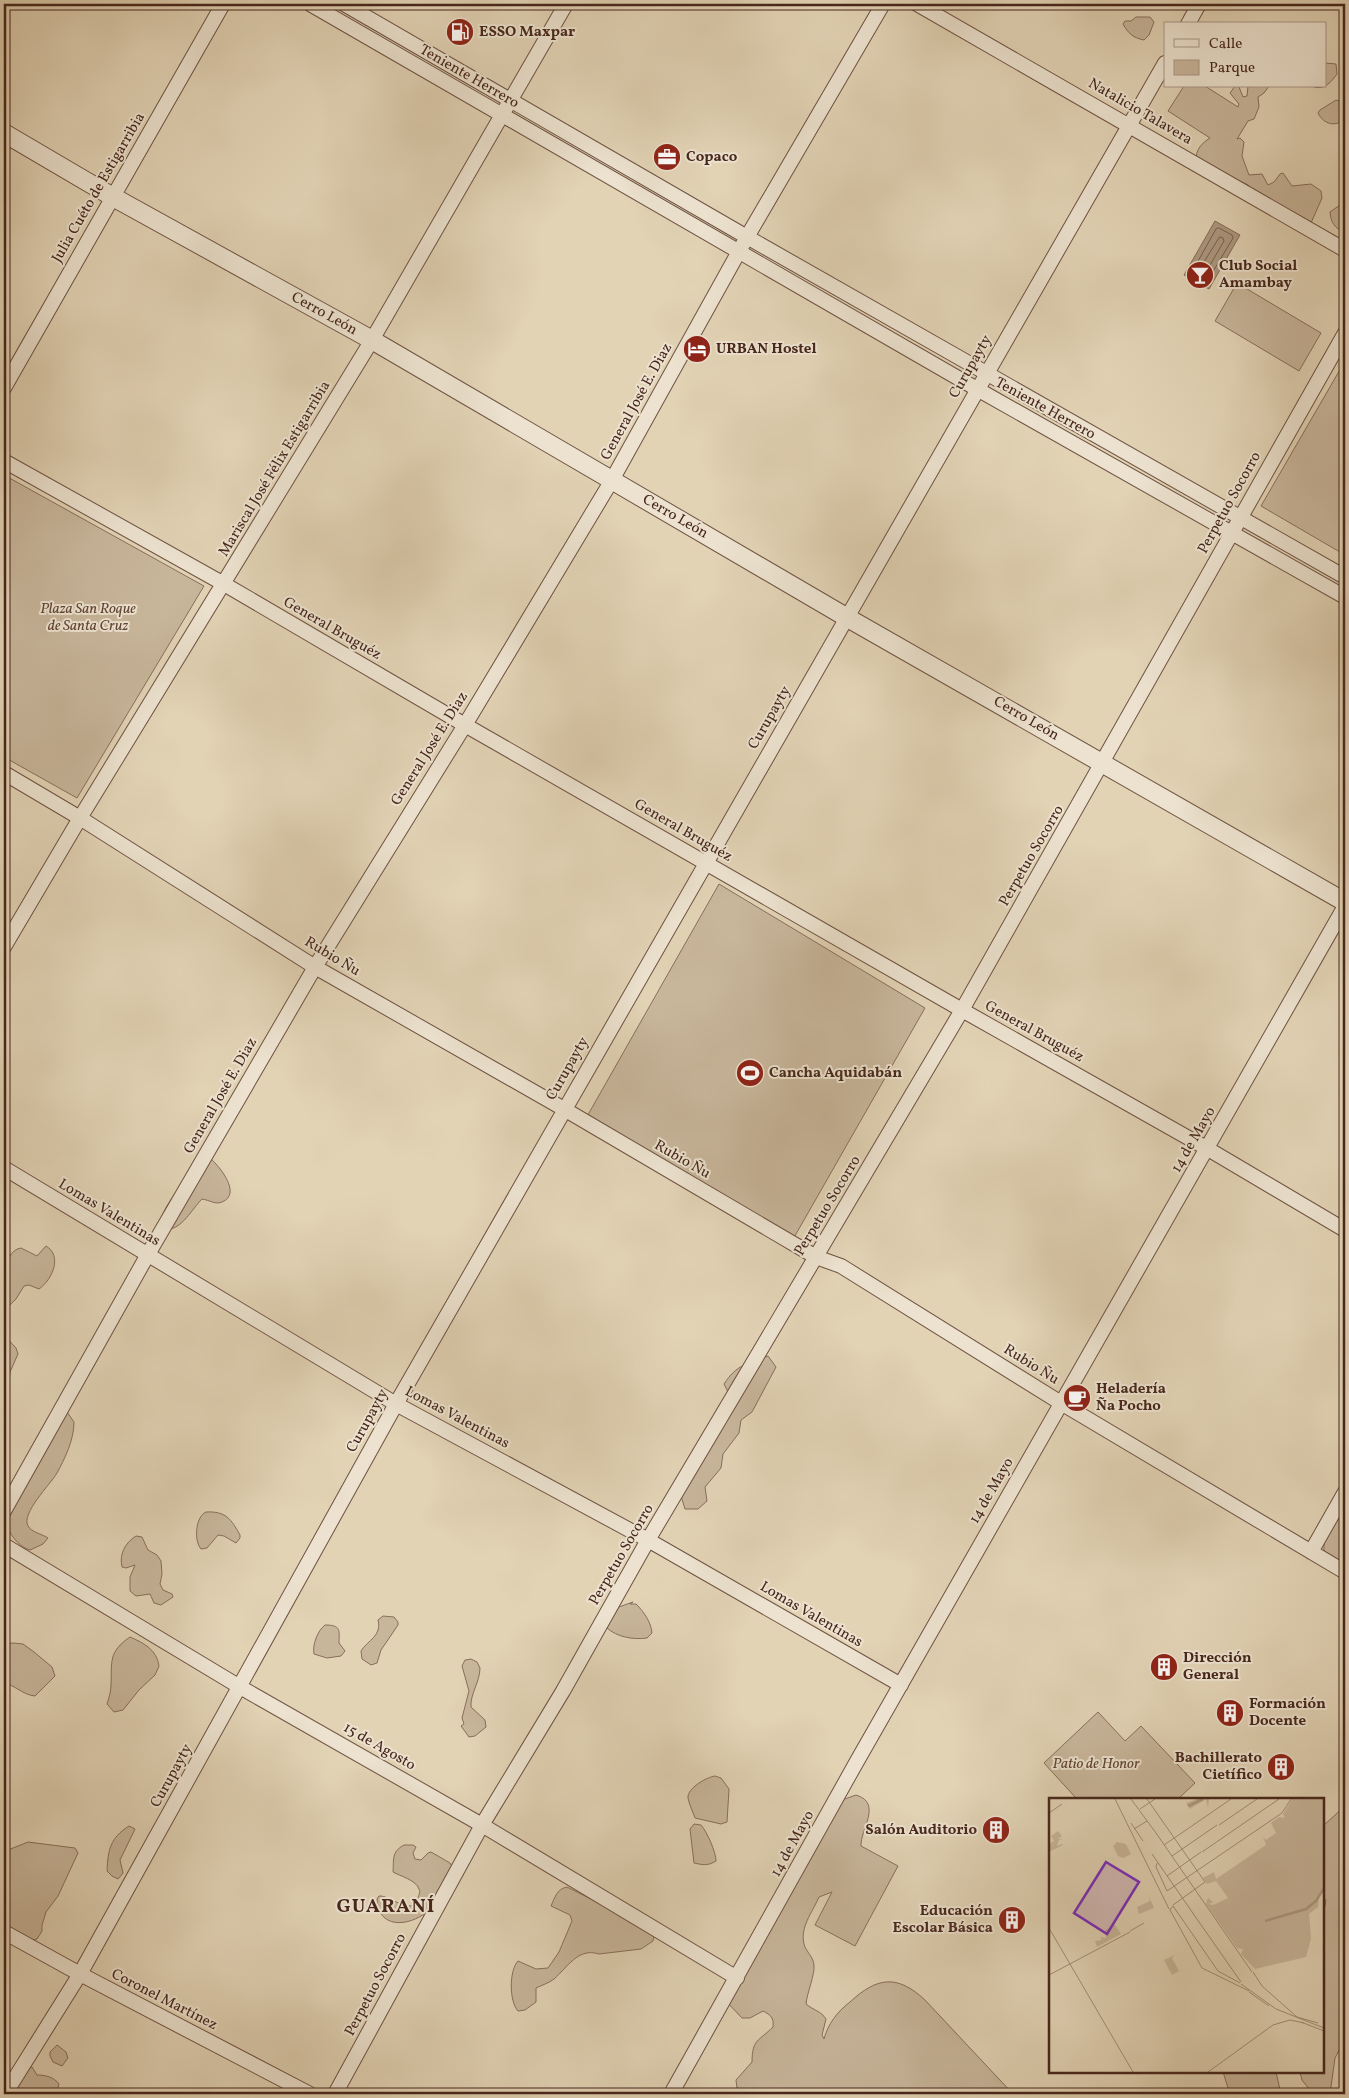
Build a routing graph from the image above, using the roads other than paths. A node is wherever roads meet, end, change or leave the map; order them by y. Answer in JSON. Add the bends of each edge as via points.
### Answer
{"nodes":[{"id":1,"x":223,"y":4,"type":"edge"},
{"id":2,"x":310,"y":4,"type":"edge"},
{"id":3,"x":344,"y":4,"type":"edge"},
{"id":4,"x":566,"y":4,"type":"edge"},
{"id":5,"x":883,"y":4,"type":"edge"},
{"id":6,"x":917,"y":4,"type":"edge"},
{"id":7,"x":1199,"y":4,"type":"edge"},
{"id":8,"x":1189,"y":22,"type":"edge"},
{"id":9,"x":1164,"y":66,"type":"edge"},
{"id":10,"x":510,"y":99,"type":"junction"},
{"id":11,"x":501,"y":114,"type":"junction"},
{"id":12,"x":1130,"y":125,"type":"junction"},
{"id":13,"x":4,"y":133,"type":"edge"},
{"id":14,"x":619,"y":164,"type":"junction"},
{"id":15,"x":611,"y":179,"type":"junction"},
{"id":16,"x":113,"y":197,"type":"junction"},
{"id":17,"x":747,"y":237,"type":"junction"},
{"id":18,"x":1345,"y":250,"type":"edge"},
{"id":19,"x":739,"y":252,"type":"junction"},
{"id":20,"x":872,"y":307,"type":"junction"},
{"id":21,"x":862,"y":323,"type":"junction"},
{"id":22,"x":1345,"y":333,"type":"edge"},
{"id":23,"x":372,"y":340,"type":"junction"},
{"id":24,"x":986,"y":372,"type":"junction"},
{"id":25,"x":4,"y":388,"type":"edge"},
{"id":26,"x":977,"y":389,"type":"junction"},
{"id":27,"x":1118,"y":447,"type":"junction"},
{"id":28,"x":4,"y":461,"type":"edge"},
{"id":29,"x":1108,"y":463,"type":"junction"},
{"id":30,"x":612,"y":480,"type":"junction"},
{"id":31,"x":1240,"y":517,"type":"junction"},
{"id":32,"x":1231,"y":532,"type":"junction"},
{"id":33,"x":1345,"y":577,"type":"edge"},
{"id":34,"x":224,"y":584,"type":"junction"},
{"id":35,"x":1345,"y":597,"type":"edge"},
{"id":36,"x":846,"y":617,"type":"junction"},
{"id":37,"x":465,"y":725,"type":"junction"},
{"id":38,"x":1104,"y":763,"type":"junction"},
{"id":39,"x":4,"y":773,"type":"edge"},
{"id":40,"x":80,"y":818,"type":"junction"},
{"id":41,"x":707,"y":863,"type":"junction"},
{"id":42,"x":1345,"y":902,"type":"edge"},
{"id":43,"x":1345,"y":906,"type":"edge"},
{"id":44,"x":4,"y":947,"type":"edge"},
{"id":45,"x":315,"y":967,"type":"junction"},
{"id":46,"x":962,"y":1010,"type":"junction"},
{"id":47,"x":564,"y":1110,"type":"junction"},
{"id":48,"x":1208,"y":1148,"type":"junction"},
{"id":49,"x":4,"y":1168,"type":"edge"},
{"id":50,"x":1345,"y":1230,"type":"edge"},
{"id":51,"x":147,"y":1256,"type":"junction"},
{"id":52,"x":816,"y":1257,"type":"junction"},
{"id":53,"x":1061,"y":1403,"type":"junction"},
{"id":54,"x":396,"y":1404,"type":"junction"},
{"id":55,"x":1345,"y":1492,"type":"edge"},
{"id":56,"x":4,"y":1511,"type":"edge"},
{"id":57,"x":648,"y":1540,"type":"junction"},
{"id":58,"x":4,"y":1546,"type":"edge"},
{"id":59,"x":1311,"y":1552,"type":"junction"},
{"id":60,"x":1345,"y":1572,"type":"edge"},
{"id":61,"x":901,"y":1684,"type":"junction"},
{"id":62,"x":240,"y":1688,"type":"junction"},
{"id":63,"x":482,"y":1825,"type":"junction"},
{"id":64,"x":4,"y":1932,"type":"edge"},
{"id":65,"x":80,"y":1974,"type":"junction"},
{"id":66,"x":737,"y":1978,"type":"junction"},
{"id":67,"x":5,"y":2094,"type":"edge"},
{"id":68,"x":310,"y":2094,"type":"edge"},
{"id":69,"x":335,"y":2094,"type":"edge"},
{"id":70,"x":671,"y":2094,"type":"edge"}],
"edges":[{"from":1,"to":16,"type":"street","name":"Julia Cuéto de Estigarribia"},
{"from":2,"to":11,"type":"street","name":"Teniente Herrero"},
{"from":3,"to":10,"type":"street","name":"Teniente Herrero"},
{"from":4,"to":10,"type":"street","name":"Mariscal José Félix Estigarribia"},
{"from":5,"to":17,"type":"street","name":"General José E. Diaz"},
{"from":6,"to":12,"type":"street","name":"Natalicio Talavera"},
{"from":7,"to":8,"type":"street"},
{"from":9,"to":12,"type":"street","name":"Curupayty"},
{"from":10,"to":11,"type":"street","name":"Mariscal José Félix Estigarribia"},
{"from":10,"to":14,"type":"street","name":"Teniente Herrero"},
{"from":11,"to":15,"type":"street","name":"Teniente Herrero"},
{"from":11,"to":23,"type":"street","name":"Mariscal José Félix Estigarribia"},
{"from":12,"to":18,"type":"street","name":"Natalicio Talavera"},
{"from":12,"to":24,"type":"street","name":"Curupayty"},
{"from":13,"to":16,"type":"street","name":"Cerro León"},
{"from":14,"to":15,"type":"street"},
{"from":14,"to":17,"type":"street","name":"Teniente Herrero"},
{"from":15,"to":19,"type":"street","name":"Teniente Herrero"},
{"from":16,"to":23,"type":"street","name":"Cerro León"},
{"from":16,"to":25,"type":"street","name":"Julia Cuéto de Estigarribia"},
{"from":17,"to":19,"type":"street","name":"General José E. Diaz"},
{"from":17,"to":20,"type":"street","name":"Teniente Herrero"},
{"from":19,"to":21,"type":"street","name":"Teniente Herrero"},
{"from":19,"to":30,"type":"street","name":"General José E. Diaz"},
{"from":20,"to":21,"type":"street"},
{"from":20,"to":24,"type":"street","name":"Teniente Herrero"},
{"from":21,"to":26,"type":"street","name":"Teniente Herrero"},
{"from":22,"to":31,"type":"street","name":"Perpetuo Socorro"},
{"from":23,"to":30,"type":"street","name":"Cerro León"},
{"from":23,"to":34,"type":"street","name":"Mariscal José Félix Estigarribia"},
{"from":24,"to":26,"type":"street","name":"Curupayty"},
{"from":24,"to":27,"type":"street","name":"Teniente Herrero"},
{"from":26,"to":29,"type":"street","name":"Teniente Herrero"},
{"from":26,"to":36,"type":"street","name":"Curupayty"},
{"from":27,"to":29,"type":"street"},
{"from":27,"to":31,"type":"street","name":"Teniente Herrero"},
{"from":28,"to":34,"type":"street","name":"General Bruguéz"},
{"from":29,"to":32,"type":"street","name":"Teniente Herrero"},
{"from":30,"to":36,"type":"street","name":"Cerro León"},
{"from":30,"to":37,"type":"street","name":"General José E. Diaz"},
{"from":31,"to":32,"type":"street","name":"Perpetuo Socorro"},
{"from":31,"to":33,"type":"street","name":"Teniente Herrero"},
{"from":32,"to":35,"type":"street","name":"Teniente Herrero"},
{"from":32,"to":38,"type":"street","name":"Perpetuo Socorro"},
{"from":34,"to":37,"type":"street","name":"General Bruguéz"},
{"from":34,"to":40,"type":"street","name":"Mariscal José Félix Estigarribia"},
{"from":36,"to":38,"type":"street","name":"Cerro León"},
{"from":36,"to":41,"type":"street","name":"Curupayty"},
{"from":37,"to":41,"type":"street","name":"General Bruguéz"},
{"from":37,"to":45,"type":"street","name":"General José E. Diaz"},
{"from":38,"to":42,"type":"street","name":"Cerro León"},
{"from":38,"to":46,"type":"street","name":"Perpetuo Socorro"},
{"from":39,"to":40,"type":"street","name":"Rubio Ñu"},
{"from":40,"to":44,"type":"street","name":"Mariscal José Félix Estigarribia"},
{"from":40,"to":45,"type":"street","name":"Rubio Ñu"},
{"from":41,"to":46,"type":"street","name":"General Bruguéz"},
{"from":41,"to":47,"type":"street","name":"Curupayty"},
{"from":43,"to":48,"type":"street","name":"14 de Mayo"},
{"from":45,"to":47,"type":"street","name":"Rubio Ñu"},
{"from":45,"to":51,"type":"street","name":"General José E. Diaz"},
{"from":46,"to":48,"type":"street","name":"General Bruguéz"},
{"from":46,"to":52,"type":"street","name":"Perpetuo Socorro"},
{"from":47,"to":52,"type":"street","name":"Rubio Ñu"},
{"from":47,"to":54,"type":"street","name":"Curupayty"},
{"from":48,"to":50,"type":"street","name":"General Bruguéz"},
{"from":48,"to":53,"type":"street","name":"14 de Mayo"},
{"from":49,"to":51,"type":"street","name":"Lomas Valentinas"},
{"from":51,"to":54,"type":"street","name":"Lomas Valentinas"},
{"from":51,"to":56,"type":"street","name":"General José E. Diaz"},
{"from":52,"to":53,"type":"street","name":"Rubio Ñu","via":[[842,1266]]},
{"from":52,"to":57,"type":"street","name":"Perpetuo Socorro"},
{"from":53,"to":59,"type":"street","name":"Rubio Ñu"},
{"from":53,"to":61,"type":"street","name":"14 de Mayo"},
{"from":54,"to":57,"type":"street","name":"Lomas Valentinas"},
{"from":54,"to":62,"type":"street","name":"Curupayty"},
{"from":55,"to":59,"type":"street"},
{"from":57,"to":61,"type":"street","name":"Lomas Valentinas"},
{"from":57,"to":63,"type":"street","name":"Perpetuo Socorro","via":[[563,1691]]},
{"from":58,"to":62,"type":"street","name":"15 de Agosto"},
{"from":59,"to":60,"type":"street","name":"Rubio Ñu"},
{"from":61,"to":66,"type":"street","name":"14 de Mayo"},
{"from":62,"to":63,"type":"street","name":"15 de Agosto"},
{"from":62,"to":65,"type":"street","name":"Curupayty"},
{"from":63,"to":66,"type":"street","name":"15 de Agosto"},
{"from":63,"to":69,"type":"street","name":"Perpetuo Socorro"},
{"from":64,"to":65,"type":"street","name":"Coronel Martínez"},
{"from":65,"to":67,"type":"street","name":"Curupayty"},
{"from":65,"to":68,"type":"street","name":"Coronel Martínez"},
{"from":66,"to":70,"type":"street","name":"14 de Mayo"}]}
